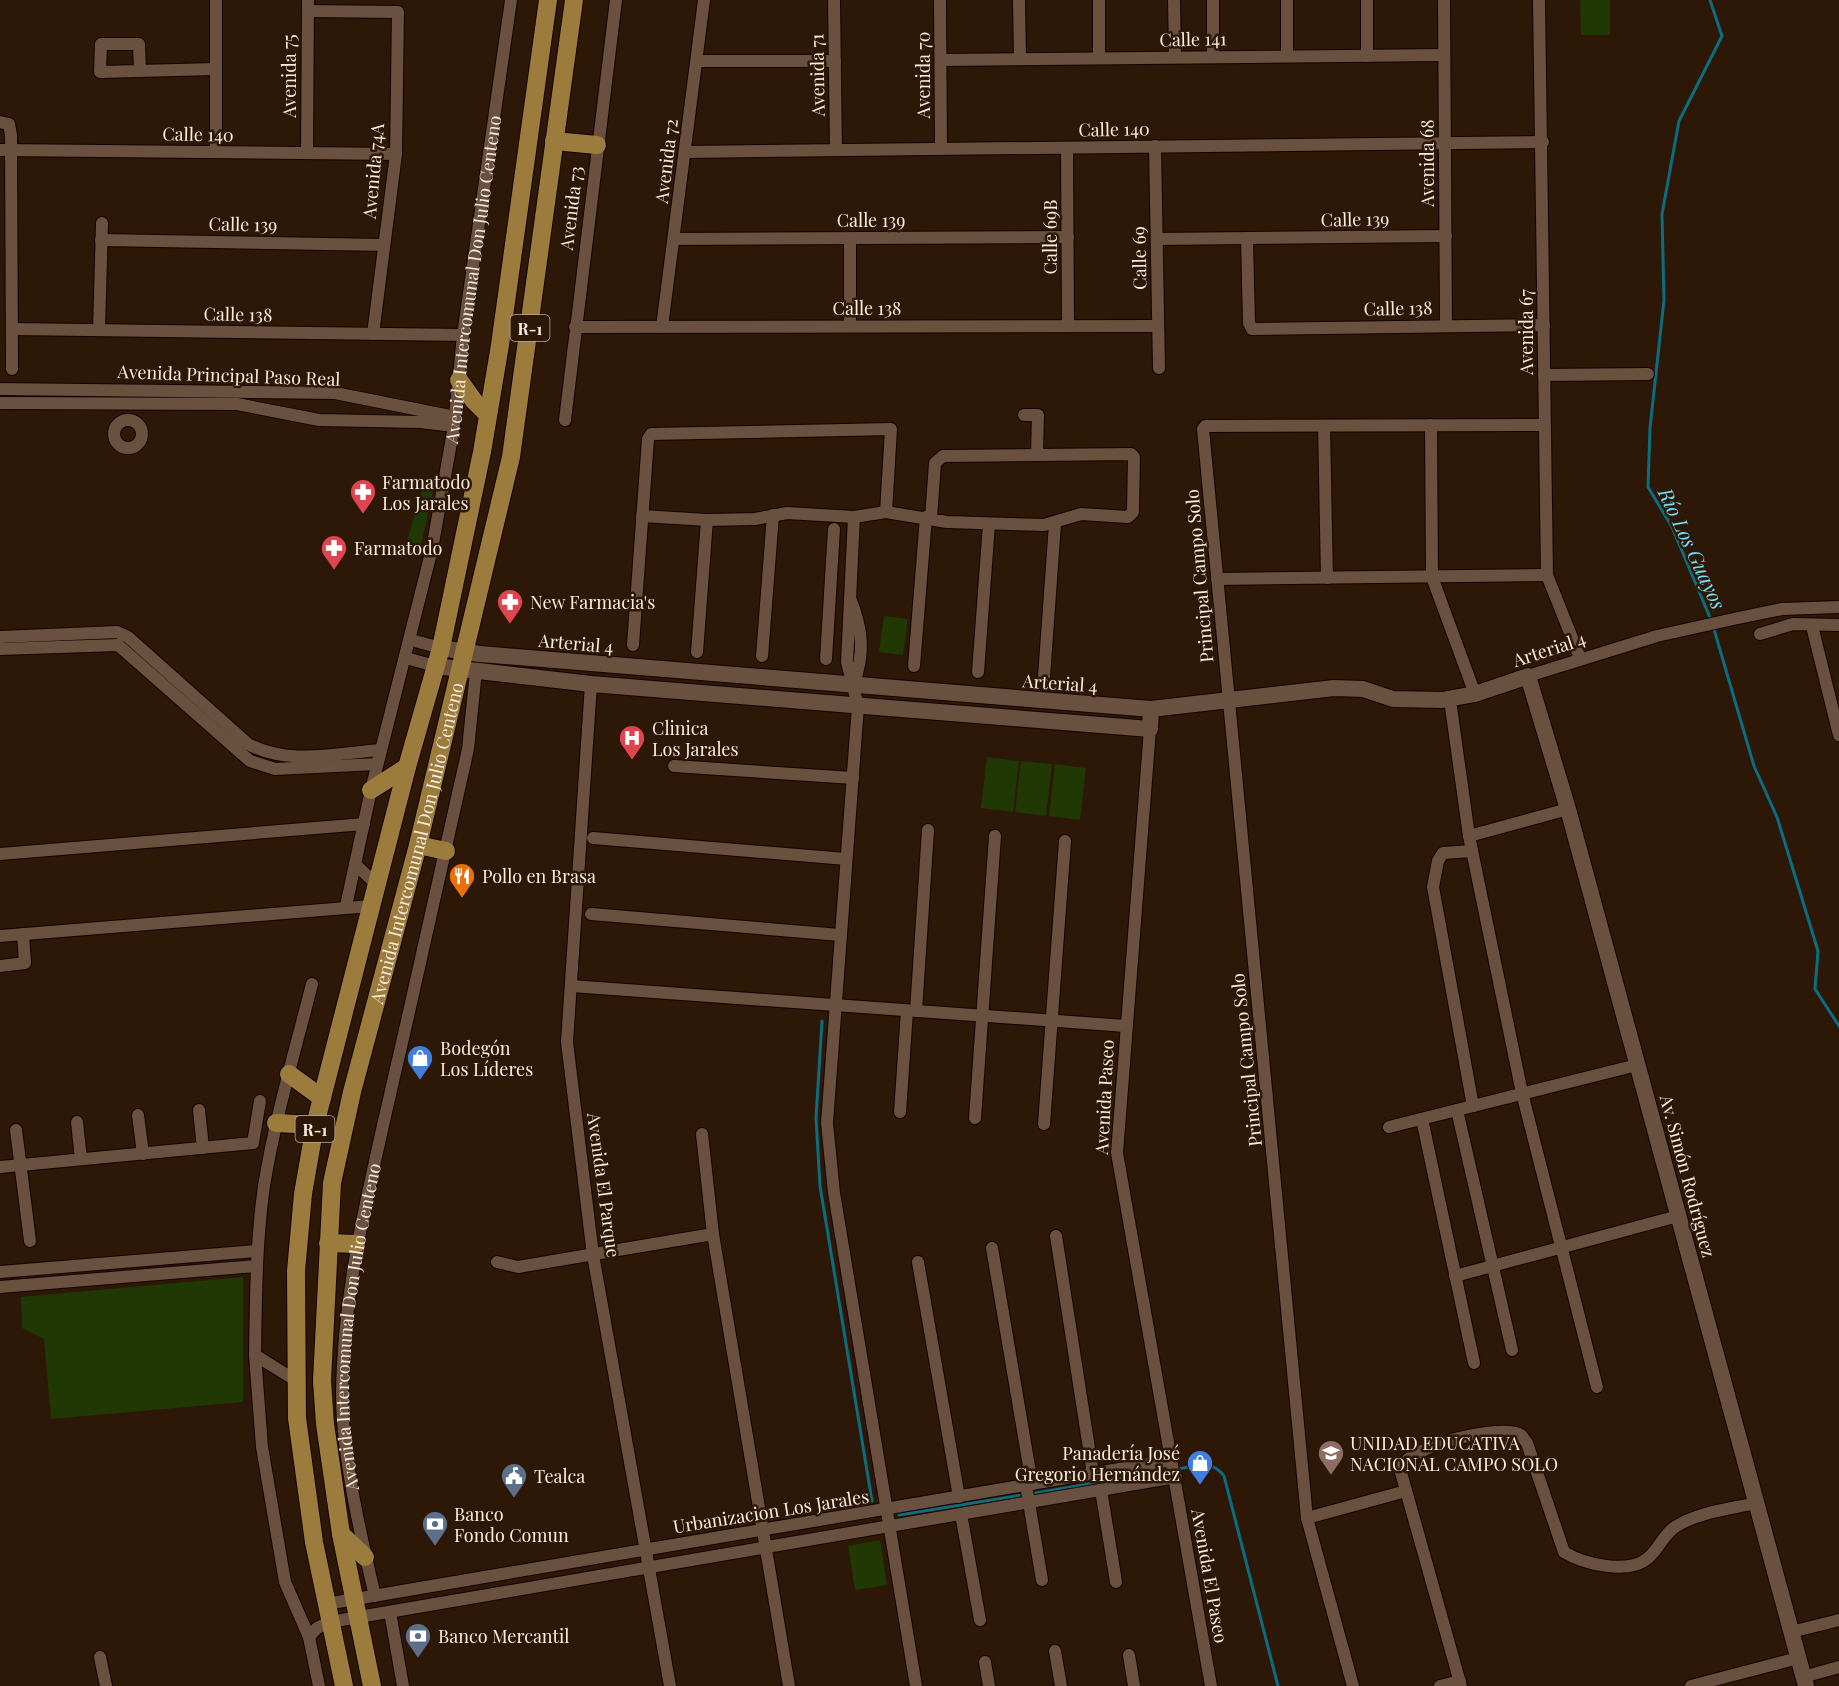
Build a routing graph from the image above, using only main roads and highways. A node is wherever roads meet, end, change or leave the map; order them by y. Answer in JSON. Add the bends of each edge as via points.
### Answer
{"nodes":[{"id":1,"x":548,"y":0,"type":"edge"},
{"id":2,"x":574,"y":0,"type":"edge"},
{"id":3,"x":554,"y":141,"type":"junction"},
{"id":4,"x":597,"y":145,"type":"road end"},
{"id":5,"x":459,"y":380,"type":"road end"},
{"id":6,"x":488,"y":414,"type":"junction"},
{"id":7,"x":407,"y":767,"type":"junction"},
{"id":8,"x":371,"y":790,"type":"road end"},
{"id":9,"x":418,"y":845,"type":"junction"},
{"id":10,"x":446,"y":851,"type":"road end"},
{"id":11,"x":290,"y":1074,"type":"road end"},
{"id":12,"x":322,"y":1098,"type":"junction"},
{"id":13,"x":276,"y":1123,"type":"road end"},
{"id":14,"x":315,"y":1125,"type":"junction"},
{"id":15,"x":328,"y":1243,"type":"junction"},
{"id":16,"x":356,"y":1244,"type":"road end"},
{"id":17,"x":341,"y":1534,"type":"junction"},
{"id":18,"x":366,"y":1557,"type":"road end"},
{"id":19,"x":344,"y":1686,"type":"edge"},
{"id":20,"x":372,"y":1686,"type":"edge"}],
"edges":[{"from":1,"to":6,"type":"main road","name":"Avenida Intercomunal Don Julio Centeno","number":"R-1"},
{"from":2,"to":3,"type":"main road","name":"Avenida Intercomunal Don Julio Centeno","number":"R-1"},
{"from":3,"to":4,"type":"main road"},
{"from":3,"to":9,"type":"main road","name":"Avenida Intercomunal Don Julio Centeno","number":"R-1","via":[[511,457],[467,664]]},
{"from":5,"to":6,"type":"main road"},
{"from":6,"to":7,"type":"main road","name":"Avenida Intercomunal Don Julio Centeno","number":"R-1","via":[[441,648]]},
{"from":7,"to":8,"type":"main road"},
{"from":7,"to":12,"type":"main road","name":"Avenida Intercomunal Don Julio Centeno","number":"R-1"},
{"from":9,"to":10,"type":"main road"},
{"from":9,"to":15,"type":"main road","name":"Avenida Intercomunal Don Julio Centeno","number":"R-1","via":[[352,1092],[333,1183]]},
{"from":11,"to":12,"type":"main road"},
{"from":12,"to":14,"type":"main road","name":"Avenida Intercomunal Don Julio Centeno","number":"R-1"},
{"from":13,"to":14,"type":"main road"},
{"from":14,"to":19,"type":"main road","name":"Avenida Intercomunal Don Julio Centeno","number":"R-1","via":[[303,1194],[296,1272],[295,1380],[303,1473]]},
{"from":15,"to":16,"type":"main road"},
{"from":15,"to":17,"type":"main road","name":"Avenida Intercomunal Don Julio Centeno","number":"R-1","via":[[322,1381]]},
{"from":17,"to":18,"type":"main road"},
{"from":17,"to":20,"type":"main road","name":"Avenida Intercomunal Don Julio Centeno","number":"R-1"}]}
